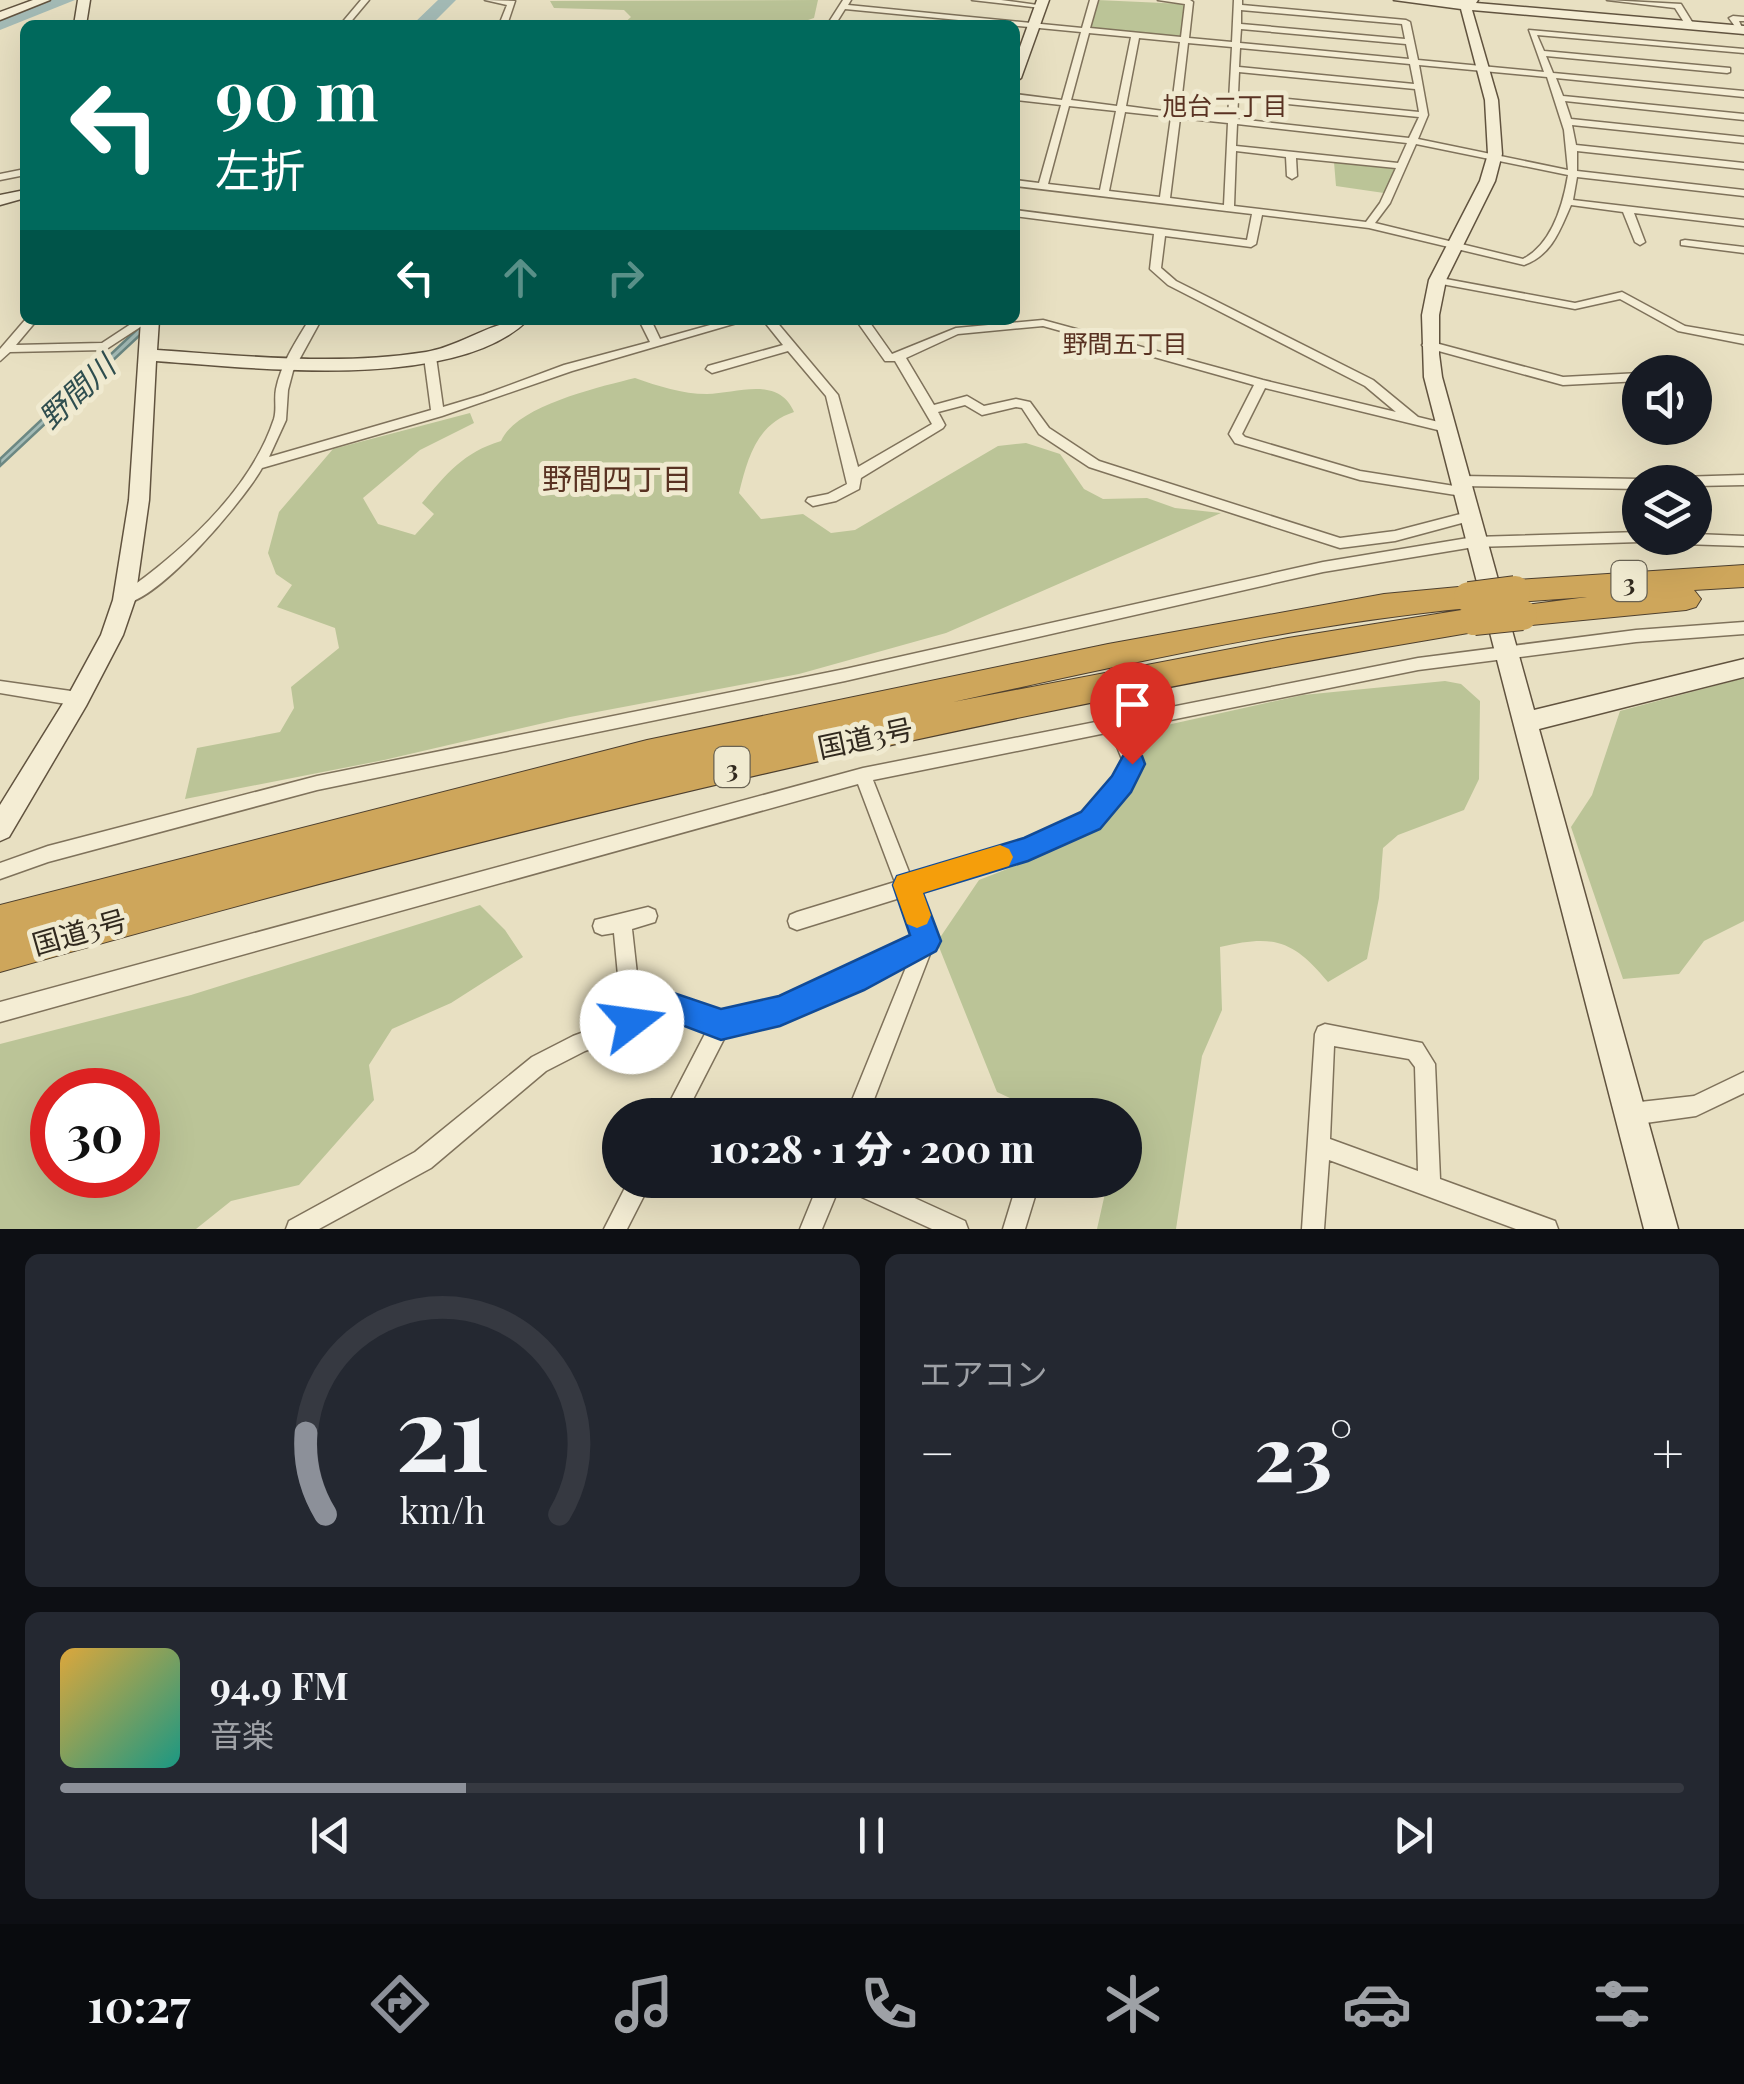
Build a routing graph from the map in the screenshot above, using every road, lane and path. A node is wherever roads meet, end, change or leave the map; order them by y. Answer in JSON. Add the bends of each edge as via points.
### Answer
{"nodes":[{"id":1,"x":44,"y":0,"type":"edge"},
{"id":2,"x":365,"y":0,"type":"edge"},
{"id":3,"x":489,"y":0,"type":"edge"},
{"id":4,"x":976,"y":0,"type":"edge"},
{"id":5,"x":1094,"y":0,"type":"edge"},
{"id":6,"x":1162,"y":0,"type":"edge"},
{"id":7,"x":1400,"y":0,"type":"edge"},
{"id":8,"x":1611,"y":0,"type":"edge"},
{"id":9,"x":1641,"y":1,"type":"edge"},
{"id":10,"x":1042,"y":3,"type":"edge"},
{"id":11,"x":1469,"y":3,"type":"edge"},
{"id":12,"x":845,"y":4,"type":"edge"},
{"id":13,"x":1238,"y":4,"type":"edge"},
{"id":14,"x":888,"y":12,"type":"junction"},
{"id":15,"x":0,"y":16,"type":"edge"},
{"id":16,"x":348,"y":20,"type":"edge"},
{"id":17,"x":505,"y":20,"type":"edge"},
{"id":18,"x":883,"y":20,"type":"edge"},
{"id":19,"x":927,"y":20,"type":"edge"},
{"id":20,"x":1020,"y":25,"type":"edge"},
{"id":21,"x":1034,"y":26,"type":"junction"},
{"id":22,"x":1238,"y":26,"type":"junction"},
{"id":23,"x":1694,"y":26,"type":"junction"},
{"id":24,"x":1743,"y":26,"type":"edge"},
{"id":25,"x":1086,"y":31,"type":"junction"},
{"id":26,"x":1135,"y":36,"type":"junction"},
{"id":27,"x":1185,"y":40,"type":"junction"},
{"id":28,"x":1410,"y":42,"type":"junction"},
{"id":29,"x":1236,"y":45,"type":"junction"},
{"id":30,"x":1712,"y":48,"type":"junction"},
{"id":31,"x":1744,"y":51,"type":"edge"},
{"id":32,"x":1540,"y":52,"type":"junction"},
{"id":33,"x":1414,"y":62,"type":"junction"},
{"id":34,"x":1020,"y":64,"type":"edge"},
{"id":35,"x":1480,"y":68,"type":"junction"},
{"id":36,"x":1235,"y":69,"type":"junction"},
{"id":37,"x":1727,"y":70,"type":"junction"},
{"id":38,"x":1550,"y":76,"type":"junction"},
{"id":39,"x":1419,"y":88,"type":"junction"},
{"id":40,"x":1744,"y":95,"type":"edge"},
{"id":41,"x":1234,"y":96,"type":"junction"},
{"id":42,"x":1020,"y":98,"type":"edge"},
{"id":43,"x":1558,"y":98,"type":"junction"},
{"id":44,"x":1066,"y":103,"type":"junction"},
{"id":45,"x":1121,"y":109,"type":"junction"},
{"id":46,"x":1176,"y":115,"type":"junction"},
{"id":47,"x":1424,"y":116,"type":"junction"},
{"id":48,"x":1744,"y":117,"type":"edge"},
{"id":49,"x":1232,"y":121,"type":"junction"},
{"id":50,"x":1569,"y":122,"type":"junction"},
{"id":51,"x":1744,"y":140,"type":"edge"},
{"id":52,"x":1415,"y":141,"type":"junction"},
{"id":53,"x":1231,"y":148,"type":"junction"},
{"id":54,"x":1574,"y":148,"type":"junction"},
{"id":55,"x":1291,"y":154,"type":"junction"},
{"id":56,"x":1496,"y":158,"type":"junction"},
{"id":57,"x":1402,"y":166,"type":"junction"},
{"id":58,"x":1744,"y":166,"type":"edge"},
{"id":59,"x":1574,"y":174,"type":"junction"},
{"id":60,"x":1292,"y":176,"type":"dead end"},
{"id":61,"x":1020,"y":184,"type":"edge"},
{"id":62,"x":1043,"y":186,"type":"junction"},
{"id":63,"x":1744,"y":193,"type":"edge"},
{"id":64,"x":1104,"y":194,"type":"junction"},
{"id":65,"x":1165,"y":201,"type":"junction"},
{"id":66,"x":1568,"y":202,"type":"junction"},
{"id":67,"x":1229,"y":208,"type":"junction"},
{"id":68,"x":1627,"y":209,"type":"junction"},
{"id":69,"x":1258,"y":212,"type":"junction"},
{"id":70,"x":1020,"y":213,"type":"edge"},
{"id":71,"x":1743,"y":224,"type":"edge"},
{"id":72,"x":1369,"y":226,"type":"junction"},
{"id":73,"x":1160,"y":232,"type":"junction"},
{"id":74,"x":1640,"y":242,"type":"dead end"},
{"id":75,"x":1685,"y":244,"type":"dead end"},
{"id":76,"x":1451,"y":245,"type":"junction"},
{"id":77,"x":1744,"y":250,"type":"edge"},
{"id":78,"x":1434,"y":280,"type":"junction"},
{"id":79,"x":26,"y":325,"type":"edge"},
{"id":80,"x":139,"y":325,"type":"edge"},
{"id":81,"x":147,"y":325,"type":"edge"},
{"id":82,"x":312,"y":325,"type":"edge"},
{"id":83,"x":509,"y":325,"type":"edge"},
{"id":84,"x":647,"y":325,"type":"edge"},
{"id":85,"x":721,"y":325,"type":"edge"},
{"id":86,"x":772,"y":325,"type":"edge"},
{"id":87,"x":866,"y":325,"type":"edge"},
{"id":88,"x":1744,"y":340,"type":"edge"},
{"id":89,"x":656,"y":343,"type":"junction"},
{"id":90,"x":1428,"y":345,"type":"junction"},
{"id":91,"x":788,"y":347,"type":"junction"},
{"id":92,"x":4,"y":353,"type":"edge"},
{"id":93,"x":149,"y":355,"type":"junction"},
{"id":94,"x":430,"y":357,"type":"junction"},
{"id":95,"x":899,"y":357,"type":"junction"},
{"id":96,"x":290,"y":362,"type":"junction"},
{"id":97,"x":712,"y":369,"type":"dead end"},
{"id":98,"x":1622,"y":378,"type":"edge"},
{"id":99,"x":1261,"y":383,"type":"junction"},
{"id":100,"x":931,"y":410,"type":"junction"},
{"id":101,"x":438,"y":413,"type":"junction"},
{"id":102,"x":1416,"y":422,"type":"junction"},
{"id":103,"x":1446,"y":428,"type":"junction"},
{"id":104,"x":260,"y":464,"type":"junction"},
{"id":105,"x":854,"y":476,"type":"junction"},
{"id":106,"x":1744,"y":480,"type":"edge"},
{"id":107,"x":1712,"y":481,"type":"edge"},
{"id":108,"x":1622,"y":484,"type":"edge"},
{"id":109,"x":1461,"y":486,"type":"junction"},
{"id":110,"x":814,"y":502,"type":"dead end"},
{"id":111,"x":1468,"y":517,"type":"junction"},
{"id":112,"x":1622,"y":538,"type":"edge"},
{"id":113,"x":1712,"y":540,"type":"edge"},
{"id":114,"x":1744,"y":541,"type":"edge"},
{"id":115,"x":1474,"y":542,"type":"junction"},
{"id":116,"x":1744,"y":576,"type":"edge"},
{"id":117,"x":1744,"y":596,"type":"edge"},
{"id":118,"x":124,"y":600,"type":"junction"},
{"id":119,"x":1518,"y":603,"type":"junction"},
{"id":120,"x":1471,"y":609,"type":"junction"},
{"id":121,"x":1744,"y":628,"type":"edge"},
{"id":122,"x":1504,"y":653,"type":"junction"},
{"id":123,"x":1744,"y":668,"type":"edge"},
{"id":124,"x":0,"y":688,"type":"edge"},
{"id":125,"x":78,"y":699,"type":"junction"},
{"id":126,"x":1525,"y":722,"type":"junction"},
{"id":127,"x":1116,"y":724,"type":"junction"},
{"id":128,"x":863,"y":775,"type":"junction"},
{"id":129,"x":0,"y":829,"type":"edge"},
{"id":130,"x":0,"y":871,"type":"edge"},
{"id":131,"x":907,"y":885,"type":"junction"},
{"id":132,"x":648,"y":916,"type":"dead end"},
{"id":133,"x":797,"y":921,"type":"dead end"},
{"id":134,"x":0,"y":924,"type":"edge"},
{"id":135,"x":926,"y":941,"type":"junction"},
{"id":136,"x":0,"y":953,"type":"edge"},
{"id":137,"x":0,"y":1012,"type":"edge"},
{"id":138,"x":632,"y":1022,"type":"junction"},
{"id":139,"x":721,"y":1024,"type":"junction"},
{"id":140,"x":1744,"y":1082,"type":"edge"},
{"id":141,"x":683,"y":1098,"type":"edge"},
{"id":142,"x":864,"y":1098,"type":"edge"},
{"id":143,"x":1631,"y":1114,"type":"junction"},
{"id":144,"x":1319,"y":1146,"type":"junction"},
{"id":145,"x":1429,"y":1186,"type":"junction"},
{"id":146,"x":632,"y":1198,"type":"edge"},
{"id":147,"x":824,"y":1198,"type":"edge"},
{"id":148,"x":889,"y":1198,"type":"edge"},
{"id":149,"x":1023,"y":1198,"type":"edge"},
{"id":150,"x":297,"y":1229,"type":"edge"},
{"id":151,"x":616,"y":1229,"type":"edge"},
{"id":152,"x":812,"y":1229,"type":"edge"},
{"id":153,"x":957,"y":1229,"type":"edge"},
{"id":154,"x":1014,"y":1229,"type":"edge"},
{"id":155,"x":1313,"y":1229,"type":"edge"},
{"id":156,"x":1546,"y":1229,"type":"edge"},
{"id":157,"x":1661,"y":1229,"type":"edge"}],
"edges":[{"from":1,"to":15,"type":"street"},
{"from":2,"to":16,"type":"street"},
{"from":3,"to":17,"type":"street","via":[[512,4]]},
{"from":4,"to":10,"type":"street"},
{"from":5,"to":25,"type":"street"},
{"from":6,"to":27,"type":"street","via":[[1189,2]]},
{"from":7,"to":11,"type":"street"},
{"from":8,"to":9,"type":"street"},
{"from":9,"to":23,"type":"street","via":[[1678,6]]},
{"from":10,"to":21,"type":"street"},
{"from":11,"to":23,"type":"street"},
{"from":11,"to":35,"type":"street","via":[[1465,12]]},
{"from":12,"to":14,"type":"street"},
{"from":13,"to":22,"type":"street"},
{"from":13,"to":28,"type":"street","via":[[1406,22]]},
{"from":14,"to":18,"type":"street"},
{"from":14,"to":19,"type":"street"},
{"from":20,"to":21,"type":"street"},
{"from":21,"to":25,"type":"street"},
{"from":21,"to":34,"type":"street"},
{"from":22,"to":28,"type":"street"},
{"from":22,"to":29,"type":"street"},
{"from":23,"to":24,"type":"street"},
{"from":23,"to":30,"type":"street"},
{"from":25,"to":26,"type":"street"},
{"from":25,"to":44,"type":"street"},
{"from":26,"to":27,"type":"street"},
{"from":26,"to":45,"type":"street"},
{"from":27,"to":29,"type":"street"},
{"from":27,"to":46,"type":"street"},
{"from":28,"to":33,"type":"street"},
{"from":29,"to":33,"type":"street"},
{"from":29,"to":36,"type":"street"},
{"from":30,"to":31,"type":"street"},
{"from":30,"to":32,"type":"street","via":[[1532,32]]},
{"from":30,"to":37,"type":"street"},
{"from":32,"to":37,"type":"street"},
{"from":32,"to":38,"type":"street"},
{"from":33,"to":35,"type":"street"},
{"from":33,"to":39,"type":"street"},
{"from":35,"to":38,"type":"street"},
{"from":35,"to":56,"type":"street","via":[[1494,114]]},
{"from":36,"to":39,"type":"street"},
{"from":36,"to":41,"type":"street"},
{"from":37,"to":40,"type":"street"},
{"from":38,"to":40,"type":"street"},
{"from":38,"to":43,"type":"street"},
{"from":39,"to":47,"type":"street"},
{"from":41,"to":47,"type":"street"},
{"from":41,"to":49,"type":"street"},
{"from":42,"to":44,"type":"street"},
{"from":43,"to":48,"type":"street"},
{"from":43,"to":50,"type":"street"},
{"from":44,"to":45,"type":"street"},
{"from":44,"to":62,"type":"street"},
{"from":45,"to":46,"type":"street"},
{"from":45,"to":64,"type":"street"},
{"from":46,"to":49,"type":"street"},
{"from":46,"to":65,"type":"street"},
{"from":47,"to":52,"type":"street"},
{"from":49,"to":52,"type":"street"},
{"from":49,"to":53,"type":"street"},
{"from":50,"to":51,"type":"street"},
{"from":50,"to":54,"type":"street"},
{"from":52,"to":56,"type":"street"},
{"from":52,"to":57,"type":"street"},
{"from":53,"to":55,"type":"street"},
{"from":53,"to":67,"type":"street"},
{"from":54,"to":58,"type":"street"},
{"from":54,"to":59,"type":"street"},
{"from":55,"to":57,"type":"street"},
{"from":55,"to":60,"type":"street"},
{"from":56,"to":59,"type":"street"},
{"from":56,"to":76,"type":"street"},
{"from":57,"to":72,"type":"street"},
{"from":59,"to":63,"type":"street"},
{"from":59,"to":66,"type":"street"},
{"from":61,"to":62,"type":"street"},
{"from":62,"to":64,"type":"street"},
{"from":64,"to":65,"type":"street"},
{"from":65,"to":67,"type":"street"},
{"from":66,"to":68,"type":"street"},
{"from":66,"to":76,"type":"street","via":[[1541,256],[1524,262]]},
{"from":67,"to":69,"type":"street"},
{"from":68,"to":71,"type":"street"},
{"from":68,"to":74,"type":"street"},
{"from":69,"to":72,"type":"street"},
{"from":69,"to":73,"type":"street","via":[[1251,244]]},
{"from":70,"to":73,"type":"street"},
{"from":72,"to":76,"type":"street"},
{"from":73,"to":102,"type":"street","via":[[1155,269],[1172,283],[1369,383]]},
{"from":75,"to":77,"type":"street"},
{"from":76,"to":78,"type":"street"},
{"from":78,"to":88,"type":"street","via":[[1575,306],[1622,295],[1682,329]]},
{"from":78,"to":90,"type":"street"},
{"from":79,"to":92,"type":"street"},
{"from":80,"to":92,"type":"street","via":[[104,346]]},
{"from":81,"to":93,"type":"street"},
{"from":82,"to":96,"type":"street"},
{"from":83,"to":94,"type":"street","via":[[468,347]]},
{"from":84,"to":89,"type":"street"},
{"from":85,"to":89,"type":"street"},
{"from":86,"to":91,"type":"street"},
{"from":87,"to":95,"type":"street","via":[[889,358]]},
{"from":89,"to":101,"type":"street"},
{"from":90,"to":98,"type":"street","via":[[1563,381]]},
{"from":90,"to":103,"type":"street"},
{"from":91,"to":97,"type":"street"},
{"from":91,"to":105,"type":"street","via":[[832,395]]},
{"from":93,"to":96,"type":"street"},
{"from":93,"to":118,"type":"street","via":[[134,552]]},
{"from":94,"to":96,"type":"street"},
{"from":94,"to":101,"type":"street"},
{"from":95,"to":99,"type":"street","via":[[956,331],[1043,323]]},
{"from":95,"to":100,"type":"street"},
{"from":96,"to":104,"type":"street","via":[[282,416]]},
{"from":99,"to":102,"type":"street"},
{"from":99,"to":109,"type":"street","via":[[1235,434],[1240,440],[1360,476]]},
{"from":100,"to":105,"type":"street","via":[[939,425]]},
{"from":100,"to":111,"type":"street","via":[[967,400],[982,411],[1026,405],[1044,431],[1094,464],[1340,543]]},
{"from":101,"to":104,"type":"street"},
{"from":102,"to":103,"type":"street"},
{"from":103,"to":109,"type":"street"},
{"from":104,"to":118,"type":"street","via":[[192,544]]},
{"from":105,"to":110,"type":"street","via":[[854,486]]},
{"from":106,"to":107,"type":"street"},
{"from":108,"to":109,"type":"street"},
{"from":109,"to":111,"type":"street"},
{"from":111,"to":115,"type":"street"},
{"from":112,"to":115,"type":"street"},
{"from":113,"to":114,"type":"street"},
{"from":115,"to":122,"type":"street"},
{"from":115,"to":130,"type":"street","via":[[1323,567],[317,782]]},
{"from":116,"to":119,"type":"highway","name":"国道3号","number":"3"},
{"from":117,"to":119,"type":"highway","name":"国道3号","number":"3"},
{"from":118,"to":125,"type":"street"},
{"from":119,"to":120,"type":"highway","name":"国道3号","number":"3","bridge":true},
{"from":120,"to":134,"type":"highway","name":"国道3号","number":"3","via":[[1384,605],[647,754]]},
{"from":120,"to":136,"type":"highway","name":"国道3号","number":"3","via":[[810,748],[366,854]]},
{"from":121,"to":122,"type":"street"},
{"from":122,"to":126,"type":"street"},
{"from":122,"to":127,"type":"street"},
{"from":123,"to":126,"type":"street"},
{"from":124,"to":125,"type":"street"},
{"from":125,"to":129,"type":"street"},
{"from":126,"to":143,"type":"street"},
{"from":127,"to":128,"type":"street"},
{"from":127,"to":131,"type":"street","via":[[1132,764],[1091,821],[1028,849]]},
{"from":128,"to":131,"type":"street"},
{"from":128,"to":137,"type":"street"},
{"from":131,"to":133,"type":"street"},
{"from":131,"to":135,"type":"street"},
{"from":132,"to":138,"type":"street","via":[[612,924]]},
{"from":135,"to":139,"type":"street","via":[[780,1011]]},
{"from":135,"to":142,"type":"street"},
{"from":138,"to":139,"type":"street","via":[[674,1008]]},
{"from":138,"to":150,"type":"street","via":[[539,1064],[424,1160]]},
{"from":139,"to":141,"type":"street"},
{"from":140,"to":143,"type":"street","via":[[1696,1106]]},
{"from":143,"to":157,"type":"street"},
{"from":144,"to":145,"type":"street"},
{"from":144,"to":145,"type":"street","via":[[1325,1034],[1416,1050],[1425,1064]]},
{"from":144,"to":155,"type":"street"},
{"from":145,"to":156,"type":"street"},
{"from":146,"to":151,"type":"street"},
{"from":147,"to":152,"type":"street"},
{"from":148,"to":153,"type":"street"},
{"from":149,"to":154,"type":"street"}]}
